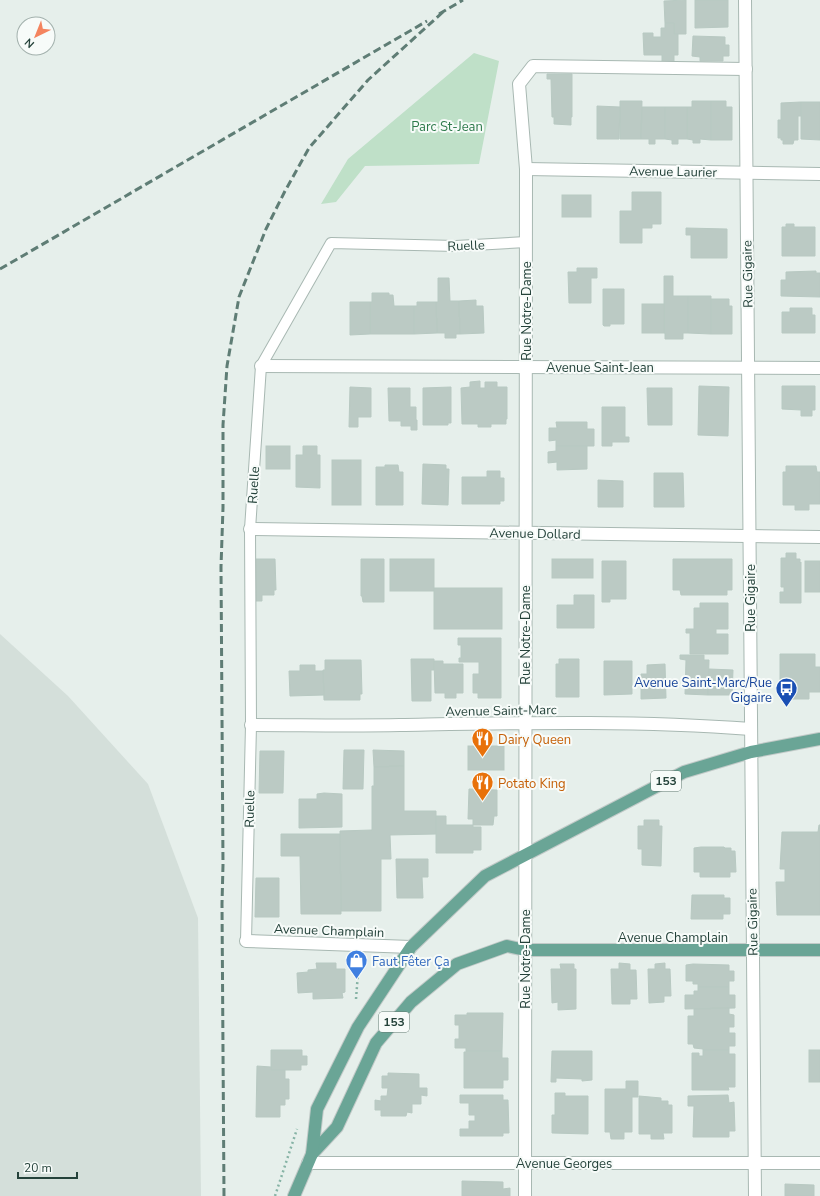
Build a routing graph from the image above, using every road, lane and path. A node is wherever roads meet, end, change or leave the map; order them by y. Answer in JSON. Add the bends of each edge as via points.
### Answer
{"nodes":[{"id":1,"x":745,"y":0,"type":"edge"},
{"id":2,"x":746,"y":69,"type":"junction"},
{"id":3,"x":526,"y":169,"type":"junction"},
{"id":4,"x":746,"y":172,"type":"junction"},
{"id":5,"x":820,"y":174,"type":"edge"},
{"id":6,"x":526,"y":242,"type":"junction"},
{"id":7,"x":261,"y":366,"type":"junction"},
{"id":8,"x":525,"y":367,"type":"junction"},
{"id":9,"x":748,"y":368,"type":"junction"},
{"id":10,"x":820,"y":368,"type":"edge"},
{"id":11,"x":250,"y":529,"type":"junction"},
{"id":12,"x":526,"y":533,"type":"junction"},
{"id":13,"x":749,"y":536,"type":"junction"},
{"id":14,"x":820,"y":537,"type":"edge"},
{"id":15,"x":525,"y":723,"type":"junction"},
{"id":16,"x":251,"y":725,"type":"junction"},
{"id":17,"x":751,"y":729,"type":"junction"},
{"id":18,"x":820,"y":739,"type":"edge"},
{"id":19,"x":751,"y":752,"type":"junction"},
{"id":20,"x":525,"y":856,"type":"junction"},
{"id":21,"x":246,"y":941,"type":"joint"},
{"id":22,"x":361,"y":946,"type":"junction"},
{"id":23,"x":411,"y":947,"type":"junction"},
{"id":24,"x":525,"y":950,"type":"junction"},
{"id":25,"x":820,"y":950,"type":"edge"},
{"id":26,"x":753,"y":951,"type":"junction"},
{"id":27,"x":358,"y":1027,"type":"junction"},
{"id":28,"x":310,"y":1158,"type":"junction"},
{"id":29,"x":525,"y":1163,"type":"junction"},
{"id":30,"x":754,"y":1163,"type":"junction"},
{"id":31,"x":820,"y":1163,"type":"edge"},
{"id":32,"x":294,"y":1196,"type":"edge"},
{"id":33,"x":525,"y":1196,"type":"edge"},
{"id":34,"x":755,"y":1196,"type":"edge"}],
"edges":[{"from":1,"to":2,"type":"street","name":"Rue Gigaire"},
{"from":2,"to":3,"type":"street","name":"Rue Notre-Dame","via":[[533,66],[519,84]]},
{"from":2,"to":4,"type":"street","name":"Rue Gigaire"},
{"from":3,"to":4,"type":"street","name":"Avenue Laurier"},
{"from":3,"to":6,"type":"street","name":"Rue Notre-Dame"},
{"from":4,"to":5,"type":"street","name":"Avenue Laurier"},
{"from":4,"to":9,"type":"street","name":"Rue Gigaire"},
{"from":6,"to":7,"type":"lane","name":"Ruelle","via":[[456,246],[331,243]]},
{"from":6,"to":8,"type":"street","name":"Rue Notre-Dame"},
{"from":7,"to":8,"type":"street","name":"Avenue Saint-Jean"},
{"from":7,"to":11,"type":"lane","name":"Ruelle"},
{"from":8,"to":9,"type":"street","name":"Avenue Saint-Jean"},
{"from":8,"to":12,"type":"street","name":"Rue Notre-Dame"},
{"from":9,"to":10,"type":"street","name":"Avenue Saint-Jean"},
{"from":9,"to":13,"type":"street","name":"Rue Gigaire"},
{"from":11,"to":12,"type":"street","name":"Avenue Dollard"},
{"from":11,"to":16,"type":"lane","name":"Ruelle"},
{"from":12,"to":13,"type":"street","name":"Avenue Dollard"},
{"from":12,"to":15,"type":"street","name":"Rue Notre-Dame"},
{"from":13,"to":14,"type":"street","name":"Avenue Dollard"},
{"from":13,"to":17,"type":"street","name":"Rue Gigaire"},
{"from":15,"to":16,"type":"street","name":"Avenue Saint-Marc"},
{"from":15,"to":17,"type":"street","name":"Avenue Saint-Marc"},
{"from":15,"to":20,"type":"street","name":"Rue Notre-Dame"},
{"from":16,"to":21,"type":"lane","name":"Ruelle"},
{"from":17,"to":19,"type":"street","name":"Rue Gigaire"},
{"from":18,"to":19,"type":"main road","number":"153"},
{"from":19,"to":20,"type":"main road","number":"153","via":[[684,772]]},
{"from":19,"to":26,"type":"street","name":"Rue Gigaire"},
{"from":20,"to":23,"type":"main road","number":"153","via":[[485,876]]},
{"from":20,"to":24,"type":"street","name":"Rue Notre-Dame"},
{"from":21,"to":22,"type":"street","name":"Avenue Champlain"},
{"from":22,"to":23,"type":"street","name":"Avenue Champlain"},
{"from":22,"to":27,"type":"path","via":[[356,991]]},
{"from":23,"to":27,"type":"main road","number":"153"},
{"from":24,"to":26,"type":"main road","name":"Avenue Champlain","number":"153"},
{"from":24,"to":28,"type":"main road","number":"153","via":[[507,946],[457,964],[411,1002],[376,1043],[337,1128]]},
{"from":24,"to":29,"type":"street","name":"Rue Notre-Dame"},
{"from":25,"to":26,"type":"main road","name":"Avenue Champlain","number":"153"},
{"from":26,"to":30,"type":"street","name":"Rue Gigaire"},
{"from":27,"to":28,"type":"main road","number":"153","via":[[317,1110]]},
{"from":28,"to":29,"type":"street","name":"Avenue Georges"},
{"from":28,"to":32,"type":"main road","number":"153"},
{"from":29,"to":30,"type":"street","name":"Avenue Georges"},
{"from":29,"to":33,"type":"street","name":"Rue Notre-Dame"},
{"from":30,"to":31,"type":"street","name":"Avenue Georges"},
{"from":30,"to":34,"type":"street","name":"Rue Gigaire"}]}
